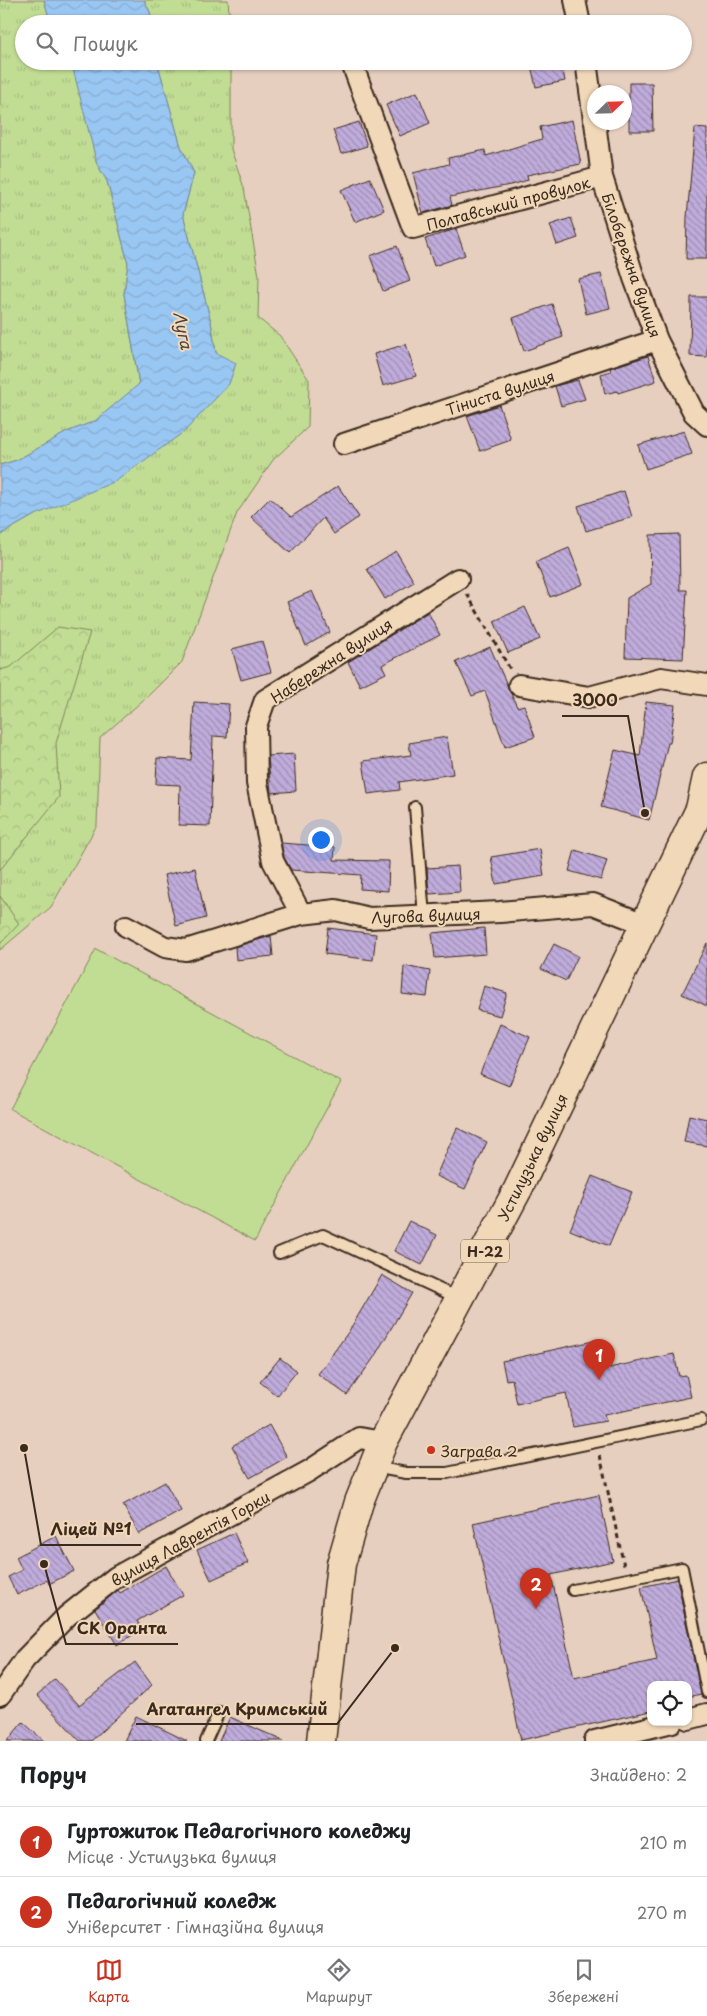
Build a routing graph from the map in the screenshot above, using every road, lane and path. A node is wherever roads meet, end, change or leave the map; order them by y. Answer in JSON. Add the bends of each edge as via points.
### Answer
{"nodes":[{"id":1,"x":575,"y":0,"type":"edge"},
{"id":2,"x":578,"y":15,"type":"edge"},
{"id":3,"x":354,"y":70,"type":"edge"},
{"id":4,"x":587,"y":70,"type":"edge"},
{"id":5,"x":590,"y":85,"type":"edge"},
{"id":6,"x":596,"y":130,"type":"edge"},
{"id":7,"x":602,"y":177,"type":"junction"},
{"id":8,"x":657,"y":340,"type":"junction"},
{"id":9,"x":707,"y":425,"type":"edge"},
{"id":10,"x":344,"y":444,"type":"dead end"},
{"id":11,"x":458,"y":579,"type":"joint"},
{"id":12,"x":519,"y":685,"type":"joint"},
{"id":13,"x":707,"y":685,"type":"edge"},
{"id":14,"x":707,"y":777,"type":"edge"},
{"id":15,"x":415,"y":806,"type":"dead end"},
{"id":16,"x":301,"y":914,"type":"junction"},
{"id":17,"x":424,"y":916,"type":"junction"},
{"id":18,"x":644,"y":924,"type":"junction"},
{"id":19,"x":126,"y":926,"type":"dead end"},
{"id":20,"x":279,"y":1253,"type":"dead end"},
{"id":21,"x":460,"y":1299,"type":"junction"},
{"id":22,"x":701,"y":1420,"type":"dead end"},
{"id":23,"x":598,"y":1442,"type":"junction"},
{"id":24,"x":378,"y":1454,"type":"junction"},
{"id":25,"x":627,"y":1579,"type":"junction"},
{"id":26,"x":573,"y":1590,"type":"dead end"},
{"id":27,"x":707,"y":1692,"type":"edge"},
{"id":28,"x":0,"y":1695,"type":"edge"},
{"id":29,"x":219,"y":1712,"type":"dead end"},
{"id":30,"x":707,"y":1714,"type":"edge"},
{"id":31,"x":692,"y":1718,"type":"edge"},
{"id":32,"x":656,"y":1726,"type":"edge"},
{"id":33,"x":206,"y":1741,"type":"edge"},
{"id":34,"x":321,"y":1741,"type":"edge"},
{"id":35,"x":595,"y":1741,"type":"edge"}],
"edges":[{"from":1,"to":2,"type":"street"},
{"from":3,"to":7,"type":"street","name":"Полтавський провулок","via":[[413,228]]},
{"from":4,"to":5,"type":"street","name":"Білобережна вулиця"},
{"from":6,"to":7,"type":"street","name":"Білобережна вулиця"},
{"from":7,"to":8,"type":"street","name":"Білобережна вулиця"},
{"from":8,"to":9,"type":"street","name":"Білобережна вулиця","via":[[694,413]]},
{"from":8,"to":10,"type":"street","name":"Тіниста вулиця"},
{"from":11,"to":12,"type":"path"},
{"from":11,"to":16,"type":"street","name":"Набережна вулиця","via":[[266,700],[256,726],[257,783],[273,861]]},
{"from":12,"to":13,"type":"street","via":[[589,697],[661,678]]},
{"from":14,"to":18,"type":"main road","name":"Устилузька вулиця","number":"Н-22","via":[[700,809]]},
{"from":15,"to":17,"type":"lane"},
{"from":16,"to":17,"type":"street","name":"Лугова вулиця","via":[[336,910],[369,918]]},
{"from":16,"to":19,"type":"street","name":"Лугова вулиця","via":[[186,950],[165,947]]},
{"from":17,"to":18,"type":"street","name":"Лугова вулиця","via":[[593,904]]},
{"from":18,"to":21,"type":"main road","name":"Устилузька вулиця","number":"Н-22","via":[[518,1190]]},
{"from":20,"to":21,"type":"lane","via":[[323,1235]]},
{"from":21,"to":24,"type":"main road","name":"Устилузька вулиця","number":"Н-22"},
{"from":22,"to":23,"type":"lane"},
{"from":23,"to":24,"type":"lane","via":[[446,1473],[406,1473]]},
{"from":23,"to":25,"type":"path"},
{"from":24,"to":28,"type":"street","name":"вулиця Лаврентія Горки","via":[[359,1438],[309,1471],[116,1577],[67,1616],[25,1659]]},
{"from":24,"to":34,"type":"main road","name":"Устилузька вулиця","number":"Н-22","via":[[359,1502],[341,1564]]},
{"from":25,"to":26,"type":"lane"},
{"from":25,"to":27,"type":"lane","via":[[682,1568]]},
{"from":29,"to":33,"type":"lane"},
{"from":30,"to":31,"type":"street"},
{"from":32,"to":35,"type":"street"}]}
